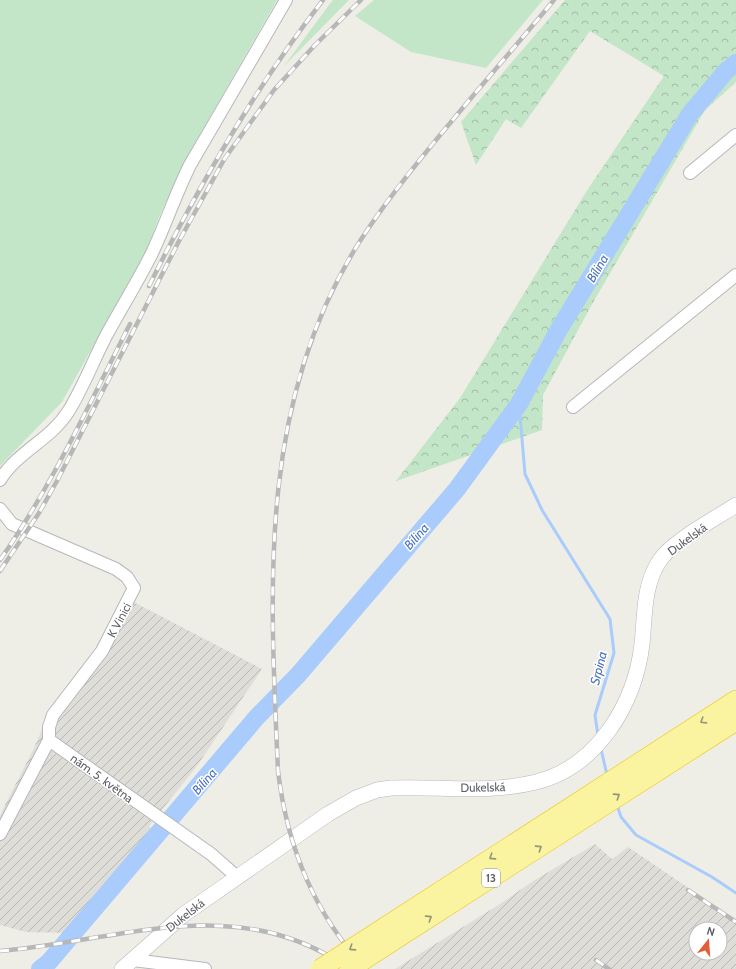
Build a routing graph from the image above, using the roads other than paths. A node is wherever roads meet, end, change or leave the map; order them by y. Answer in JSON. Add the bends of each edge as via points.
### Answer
{"nodes":[{"id":1,"x":286,"y":0,"type":"edge"},
{"id":2,"x":736,"y":135,"type":"edge"},
{"id":3,"x":690,"y":173,"type":"dead end"},
{"id":4,"x":736,"y":275,"type":"edge"},
{"id":5,"x":573,"y":408,"type":"dead end"},
{"id":6,"x":0,"y":480,"type":"edge"},
{"id":7,"x":736,"y":506,"type":"edge"},
{"id":8,"x":0,"y":509,"type":"edge"},
{"id":9,"x":736,"y":695,"type":"edge"},
{"id":10,"x":732,"y":710,"type":"edge"},
{"id":11,"x":49,"y":740,"type":"junction"},
{"id":12,"x":0,"y":834,"type":"edge"},
{"id":13,"x":236,"y":876,"type":"junction"},
{"id":14,"x":391,"y":933,"type":"junction"},
{"id":15,"x":127,"y":964,"type":"edge"},
{"id":16,"x":205,"y":969,"type":"edge"},
{"id":17,"x":320,"y":969,"type":"edge"},
{"id":18,"x":350,"y":969,"type":"edge"}],
"edges":[{"from":1,"to":6,"type":"street","via":[[190,165],[152,252],[68,412],[48,434],[17,458]]},
{"from":2,"to":3,"type":"street"},
{"from":4,"to":5,"type":"street"},
{"from":7,"to":13,"type":"street","name":"Dukelská","via":[[666,553],[656,568],[646,596],[642,644],[624,703],[611,728],[592,750],[576,763],[558,774],[537,782],[500,789],[410,787],[377,790],[342,805]]},
{"from":8,"to":11,"type":"street","name":"K Vinici","via":[[12,524],[116,569],[127,577],[134,588],[102,651],[53,715],[48,727]]},
{"from":9,"to":10,"type":"highway"},
{"from":10,"to":14,"type":"highway","number":"13"},
{"from":11,"to":12,"type":"street"},
{"from":11,"to":13,"type":"street","name":"nám. 5. května","via":[[211,854]]},
{"from":13,"to":15,"type":"street","name":"Dukelská","via":[[183,915]]},
{"from":14,"to":17,"type":"highway","number":"13","one_way":true,"bridge":true},
{"from":14,"to":18,"type":"highway","number":"13","bridge":true},
{"from":15,"to":16,"type":"street"}]}
